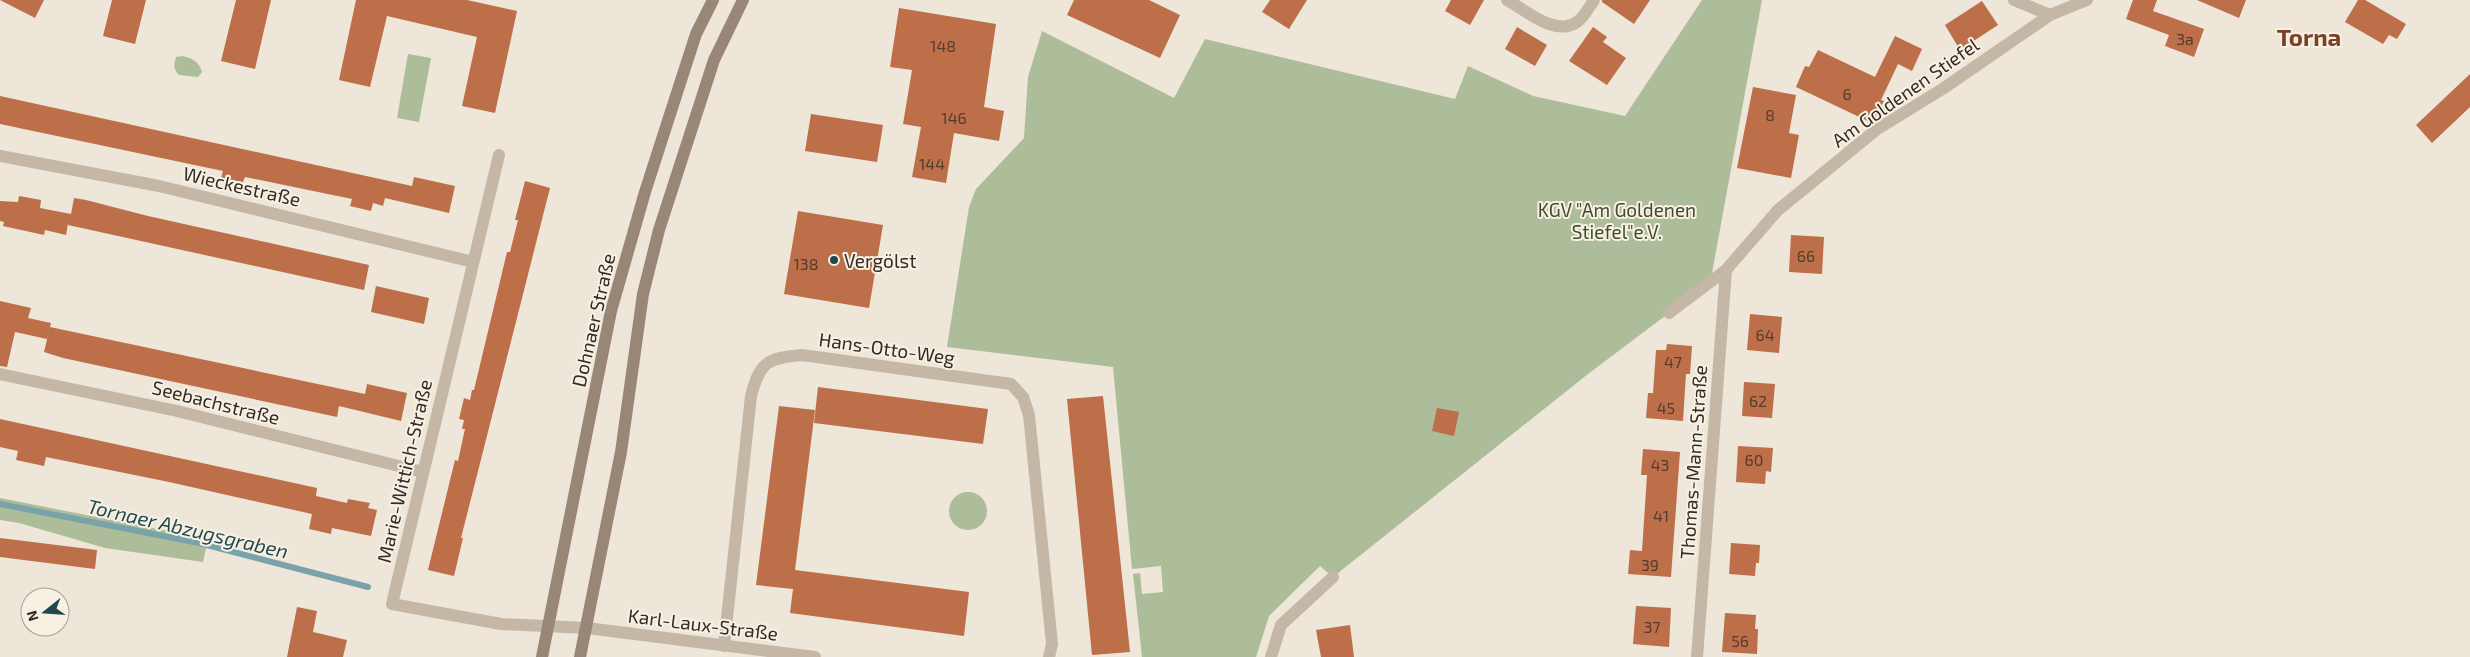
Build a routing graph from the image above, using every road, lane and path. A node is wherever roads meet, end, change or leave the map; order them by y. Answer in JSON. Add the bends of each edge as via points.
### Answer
{"nodes":[{"id":1,"x":713,"y":0,"type":"edge"},
{"id":2,"x":743,"y":0,"type":"edge"},
{"id":3,"x":1507,"y":0,"type":"edge"},
{"id":4,"x":1594,"y":0,"type":"edge"},
{"id":5,"x":2014,"y":0,"type":"edge"},
{"id":6,"x":2087,"y":0,"type":"edge"},
{"id":7,"x":2050,"y":15,"type":"junction"},
{"id":8,"x":499,"y":155,"type":"dead end"},
{"id":9,"x":0,"y":156,"type":"edge"},
{"id":10,"x":473,"y":262,"type":"junction"},
{"id":11,"x":1726,"y":270,"type":"junction"},
{"id":12,"x":1669,"y":313,"type":"dead end"},
{"id":13,"x":0,"y":374,"type":"edge"},
{"id":14,"x":422,"y":472,"type":"junction"},
{"id":15,"x":1333,"y":577,"type":"dead end"},
{"id":16,"x":548,"y":626,"type":"junction"},
{"id":17,"x":587,"y":628,"type":"junction"},
{"id":18,"x":724,"y":646,"type":"junction"},
{"id":19,"x":542,"y":657,"type":"edge"},
{"id":20,"x":580,"y":657,"type":"edge"},
{"id":21,"x":814,"y":657,"type":"edge"},
{"id":22,"x":1049,"y":657,"type":"edge"},
{"id":23,"x":1271,"y":657,"type":"edge"},
{"id":24,"x":1697,"y":657,"type":"edge"}],
"edges":[{"from":1,"to":16,"type":"main road","name":"Dohnaer Straße","via":[[696,34],[611,311]]},
{"from":2,"to":17,"type":"main road","via":[[714,60],[654,248],[643,294],[621,452]]},
{"from":3,"to":4,"type":"street","via":[[1551,25],[1566,27],[1579,21]]},
{"from":5,"to":7,"type":"street"},
{"from":6,"to":7,"type":"street","name":"Am Goldenen Stiefel"},
{"from":7,"to":11,"type":"street","name":"Am Goldenen Stiefel","via":[[1876,130],[1778,210]]},
{"from":8,"to":10,"type":"street","name":"Marie-Wittich-Straße"},
{"from":9,"to":10,"type":"street","name":"Wieckestraße","via":[[159,186]]},
{"from":10,"to":14,"type":"street","name":"Marie-Wittich-Straße"},
{"from":11,"to":12,"type":"street","name":"Am Goldenen Stiefel"},
{"from":11,"to":24,"type":"street","name":"Thomas-Mann-Straße"},
{"from":13,"to":14,"type":"street","name":"Seebachstraße","via":[[177,411]]},
{"from":14,"to":16,"type":"street","name":"Marie-Wittich-Straße","via":[[392,604],[501,624]]},
{"from":15,"to":23,"type":"street","via":[[1280,625]]},
{"from":16,"to":17,"type":"street","name":"Marie-Wittich-Straße"},
{"from":16,"to":19,"type":"main road","name":"Dohnaer Straße"},
{"from":17,"to":18,"type":"street","name":"Karl-Laux-Straße"},
{"from":17,"to":20,"type":"main road"},
{"from":18,"to":21,"type":"street","name":"Karl-Laux-Straße"},
{"from":18,"to":22,"type":"street","name":"Hans-Otto-Weg","via":[[751,396],[757,373],[769,363],[802,355],[1011,384],[1023,397],[1029,415],[1040,515],[1052,644]]}]}
